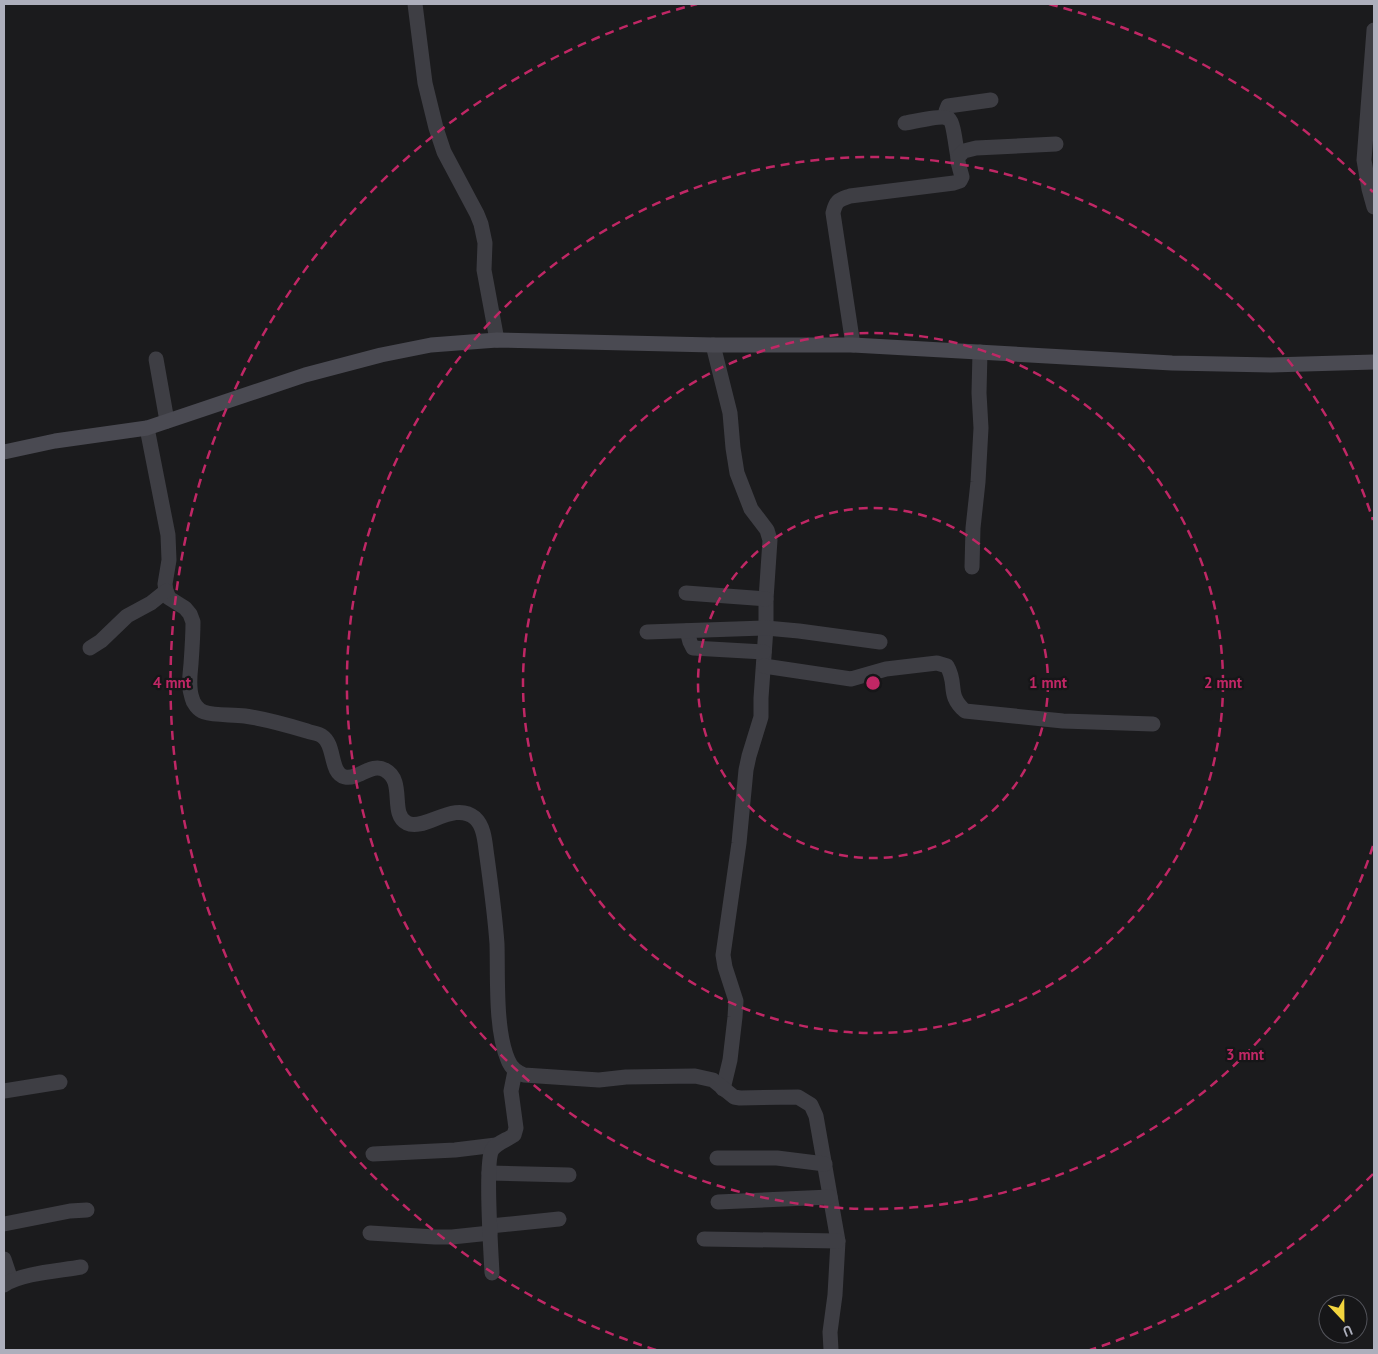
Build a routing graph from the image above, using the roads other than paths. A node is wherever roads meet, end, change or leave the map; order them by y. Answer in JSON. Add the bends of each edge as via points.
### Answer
{"nodes":[{"id":1,"x":415,"y":4,"type":"edge"},
{"id":2,"x":1374,"y":30,"type":"edge"},
{"id":3,"x":1373,"y":72,"type":"edge"},
{"id":4,"x":991,"y":100,"type":"dead end"},
{"id":5,"x":947,"y":118,"type":"junction"},
{"id":6,"x":906,"y":123,"type":"dead end"},
{"id":7,"x":1056,"y":144,"type":"dead end"},
{"id":8,"x":958,"y":157,"type":"junction"},
{"id":9,"x":1374,"y":207,"type":"edge"},
{"id":10,"x":497,"y":340,"type":"junction"},
{"id":11,"x":713,"y":345,"type":"junction"},
{"id":12,"x":853,"y":345,"type":"junction"},
{"id":13,"x":980,"y":352,"type":"junction"},
{"id":14,"x":156,"y":359,"type":"dead end"},
{"id":15,"x":1374,"y":362,"type":"edge"},
{"id":16,"x":167,"y":421,"type":"junction"},
{"id":17,"x":148,"y":428,"type":"junction"},
{"id":18,"x":4,"y":452,"type":"edge"},
{"id":19,"x":972,"y":567,"type":"dead end"},
{"id":20,"x":166,"y":591,"type":"junction"},
{"id":21,"x":686,"y":593,"type":"dead end"},
{"id":22,"x":766,"y":599,"type":"junction"},
{"id":23,"x":766,"y":628,"type":"junction"},
{"id":24,"x":687,"y":631,"type":"junction"},
{"id":25,"x":647,"y":632,"type":"dead end"},
{"id":26,"x":880,"y":642,"type":"dead end"},
{"id":27,"x":90,"y":648,"type":"dead end"},
{"id":28,"x":764,"y":659,"type":"junction"},
{"id":29,"x":1153,"y":724,"type":"dead end"},
{"id":30,"x":515,"y":1071,"type":"junction"},
{"id":31,"x":60,"y":1082,"type":"dead end"},
{"id":32,"x":723,"y":1089,"type":"junction"},
{"id":33,"x":4,"y":1091,"type":"edge"},
{"id":34,"x":496,"y":1145,"type":"junction"},
{"id":35,"x":373,"y":1154,"type":"dead end"},
{"id":36,"x":717,"y":1158,"type":"dead end"},
{"id":37,"x":825,"y":1164,"type":"junction"},
{"id":38,"x":489,"y":1172,"type":"junction"},
{"id":39,"x":569,"y":1176,"type":"dead end"},
{"id":40,"x":830,"y":1197,"type":"junction"},
{"id":41,"x":718,"y":1202,"type":"dead end"},
{"id":42,"x":87,"y":1210,"type":"dead end"},
{"id":43,"x":559,"y":1219,"type":"dead end"},
{"id":44,"x":4,"y":1224,"type":"edge"},
{"id":45,"x":490,"y":1230,"type":"junction"},
{"id":46,"x":370,"y":1233,"type":"dead end"},
{"id":47,"x":704,"y":1239,"type":"dead end"},
{"id":48,"x":838,"y":1241,"type":"junction"},
{"id":49,"x":4,"y":1258,"type":"edge"},
{"id":50,"x":81,"y":1267,"type":"dead end"},
{"id":51,"x":492,"y":1273,"type":"dead end"},
{"id":52,"x":7,"y":1283,"type":"edge"},
{"id":53,"x":831,"y":1350,"type":"edge"}],
"edges":[{"from":1,"to":10,"type":"street","via":[[425,83],[436,128],[444,152],[481,224],[485,243],[484,270]]},
{"from":2,"to":3,"type":"street"},
{"from":3,"to":9,"type":"street","via":[[1364,160]]},
{"from":4,"to":5,"type":"street","via":[[948,106]]},
{"from":5,"to":6,"type":"street"},
{"from":5,"to":8,"type":"street","via":[[952,126]]},
{"from":7,"to":8,"type":"street","via":[[976,148],[964,151]]},
{"from":8,"to":12,"type":"street","via":[[960,181],[850,196],[838,200],[835,205],[832,213]]},
{"from":10,"to":11,"type":"main road"},
{"from":10,"to":16,"type":"main road","via":[[430,345],[381,355],[305,375]]},
{"from":11,"to":12,"type":"main road"},
{"from":11,"to":22,"type":"street","via":[[730,413],[737,473],[751,509],[770,535]]},
{"from":12,"to":13,"type":"main road"},
{"from":13,"to":15,"type":"main road","via":[[1172,363]]},
{"from":13,"to":19,"type":"street","via":[[981,428]]},
{"from":14,"to":16,"type":"street"},
{"from":16,"to":17,"type":"main road"},
{"from":17,"to":18,"type":"main road"},
{"from":17,"to":20,"type":"street","via":[[168,535]]},
{"from":20,"to":27,"type":"street","via":[[127,616],[102,641]]},
{"from":20,"to":30,"type":"street","via":[[190,614],[193,622],[189,686],[197,708],[204,712],[288,725],[322,736],[331,749],[338,772],[343,776],[349,777],[369,769],[384,769],[396,785],[398,811],[407,824],[418,824],[457,812],[479,822],[492,896],[503,1044]]},
{"from":21,"to":22,"type":"street"},
{"from":22,"to":23,"type":"street"},
{"from":23,"to":24,"type":"street"},
{"from":23,"to":26,"type":"street"},
{"from":23,"to":28,"type":"street"},
{"from":24,"to":25,"type":"street"},
{"from":24,"to":28,"type":"street","via":[[693,648]]},
{"from":28,"to":29,"type":"street","via":[[851,679],[937,663],[947,666],[952,675],[953,695],[965,711],[1063,721]]},
{"from":28,"to":32,"type":"street","via":[[761,717],[746,770],[723,955],[736,1001],[730,1060]]},
{"from":30,"to":32,"type":"street","via":[[524,1075],[599,1080],[695,1076],[713,1080]]},
{"from":30,"to":34,"type":"street","via":[[511,1091],[516,1128],[514,1135]]},
{"from":31,"to":33,"type":"street"},
{"from":32,"to":37,"type":"street","via":[[734,1097],[798,1097],[812,1105]]},
{"from":34,"to":35,"type":"street"},
{"from":34,"to":38,"type":"street","via":[[491,1151]]},
{"from":36,"to":37,"type":"street","via":[[776,1158]]},
{"from":37,"to":40,"type":"street"},
{"from":38,"to":39,"type":"street"},
{"from":38,"to":45,"type":"street"},
{"from":40,"to":41,"type":"street"},
{"from":40,"to":48,"type":"street"},
{"from":42,"to":44,"type":"street"},
{"from":43,"to":45,"type":"street"},
{"from":45,"to":46,"type":"street","via":[[452,1237]]},
{"from":45,"to":51,"type":"street"},
{"from":47,"to":48,"type":"street"},
{"from":48,"to":53,"type":"street"},
{"from":49,"to":52,"type":"street"},
{"from":50,"to":52,"type":"street","via":[[26,1276]]}]}
